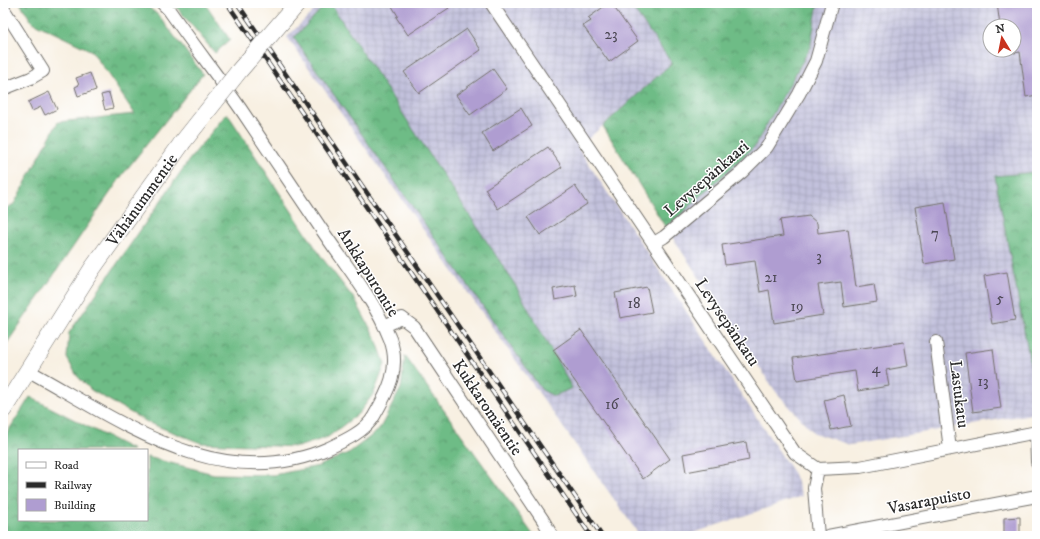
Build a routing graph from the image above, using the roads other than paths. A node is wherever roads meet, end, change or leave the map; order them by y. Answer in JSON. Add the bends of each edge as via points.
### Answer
{"nodes":[{"id":1,"x":162,"y":3,"type":"edge"},
{"id":2,"x":298,"y":3,"type":"edge"},
{"id":3,"x":491,"y":3,"type":"edge"},
{"id":4,"x":832,"y":3,"type":"edge"},
{"id":5,"x":3,"y":8,"type":"edge"},
{"id":6,"x":3,"y":89,"type":"edge"},
{"id":7,"x":654,"y":243,"type":"junction"},
{"id":8,"x":384,"y":326,"type":"junction"},
{"id":9,"x":936,"y":342,"type":"dead end"},
{"id":10,"x":29,"y":371,"type":"junction"},
{"id":11,"x":3,"y":410,"type":"edge"},
{"id":12,"x":1036,"y":432,"type":"edge"},
{"id":13,"x":950,"y":449,"type":"junction"},
{"id":14,"x":1037,"y":462,"type":"edge"},
{"id":15,"x":818,"y":469,"type":"junction"},
{"id":16,"x":1037,"y":496,"type":"edge"},
{"id":17,"x":552,"y":536,"type":"edge"},
{"id":18,"x":818,"y":536,"type":"edge"},
{"id":19,"x":828,"y":536,"type":"edge"}],
"edges":[{"from":1,"to":8,"type":"street","name":"Ankkapurontie","via":[[239,108],[370,300]]},
{"from":2,"to":10,"type":"main road","name":"Vähänummentie","bridge":true,"via":[[239,71],[182,143],[92,269]]},
{"from":3,"to":7,"type":"street","name":"Levysepänkatu"},
{"from":4,"to":7,"type":"street","name":"Levysepänkaari","via":[[816,61],[767,147],[742,172]]},
{"from":5,"to":6,"type":"street","via":[[43,71]]},
{"from":7,"to":15,"type":"street","name":"Levysepänkatu","via":[[795,454]]},
{"from":8,"to":10,"type":"street","name":"Ankkapurontie","via":[[391,341],[394,365],[390,388],[371,422],[345,441],[314,455],[274,462],[240,463],[200,456],[156,441]]},
{"from":8,"to":17,"type":"street","name":"Kukkaromäentie","via":[[402,318],[414,327]]},
{"from":9,"to":13,"type":"street","name":"Lastukatu"},
{"from":10,"to":11,"type":"main road","name":"Vähänummentie"},
{"from":12,"to":13,"type":"street"},
{"from":12,"to":14,"type":"street"},
{"from":13,"to":15,"type":"street","via":[[860,467]]},
{"from":15,"to":18,"type":"street","via":[[814,488]]},
{"from":16,"to":19,"type":"street","name":"Vasarapuisto"}]}
